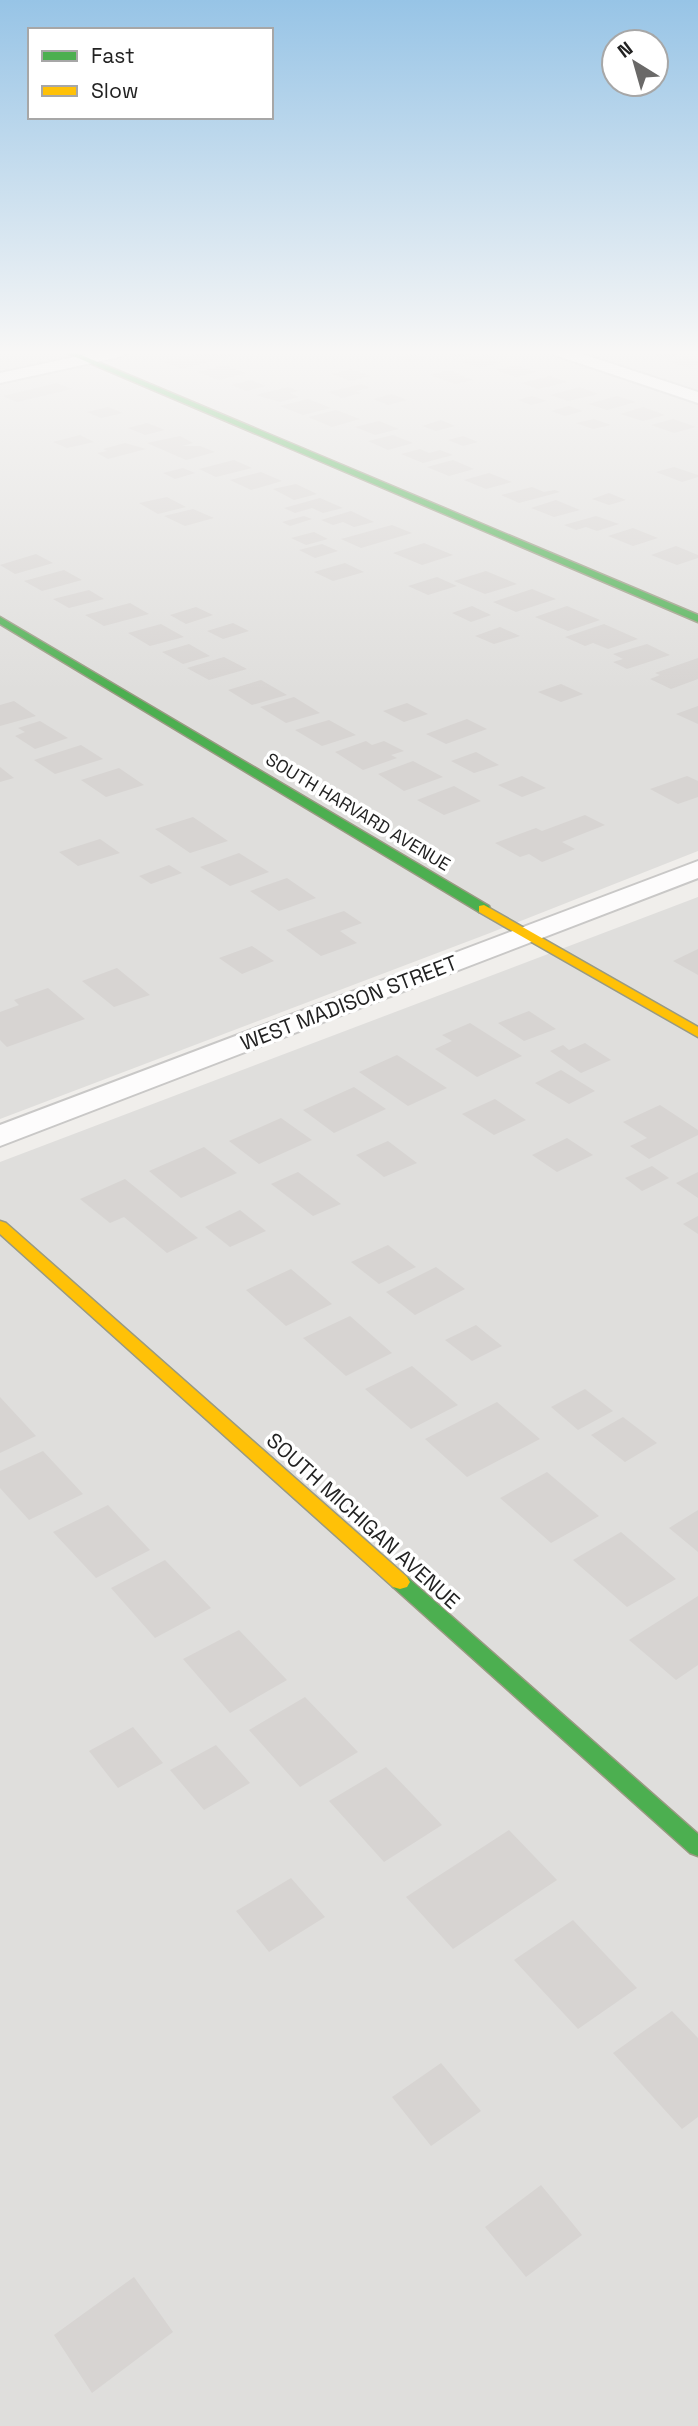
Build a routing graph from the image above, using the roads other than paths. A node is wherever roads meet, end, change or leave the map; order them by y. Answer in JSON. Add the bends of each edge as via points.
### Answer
{"nodes":[{"id":1,"x":335,"y":465,"type":"edge"},
{"id":2,"x":698,"y":619,"type":"edge"},
{"id":3,"x":0,"y":620,"type":"edge"},
{"id":4,"x":698,"y":869,"type":"edge"},
{"id":5,"x":527,"y":934,"type":"junction"},
{"id":6,"x":698,"y":1033,"type":"edge"},
{"id":7,"x":0,"y":1136,"type":"edge"},
{"id":8,"x":0,"y":1226,"type":"edge"},
{"id":9,"x":698,"y":1847,"type":"edge"}],
"edges":[{"from":1,"to":2,"type":"street"},
{"from":3,"to":5,"type":"street","name":"SOUTH HARVARD AVENUE"},
{"from":4,"to":5,"type":"street","name":"WEST MADISON STREET"},
{"from":5,"to":6,"type":"street","name":"SOUTH HARVARD AVENUE"},
{"from":5,"to":7,"type":"street","name":"WEST MADISON STREET"},
{"from":8,"to":9,"type":"street","name":"SOUTH MICHIGAN AVENUE"}]}
